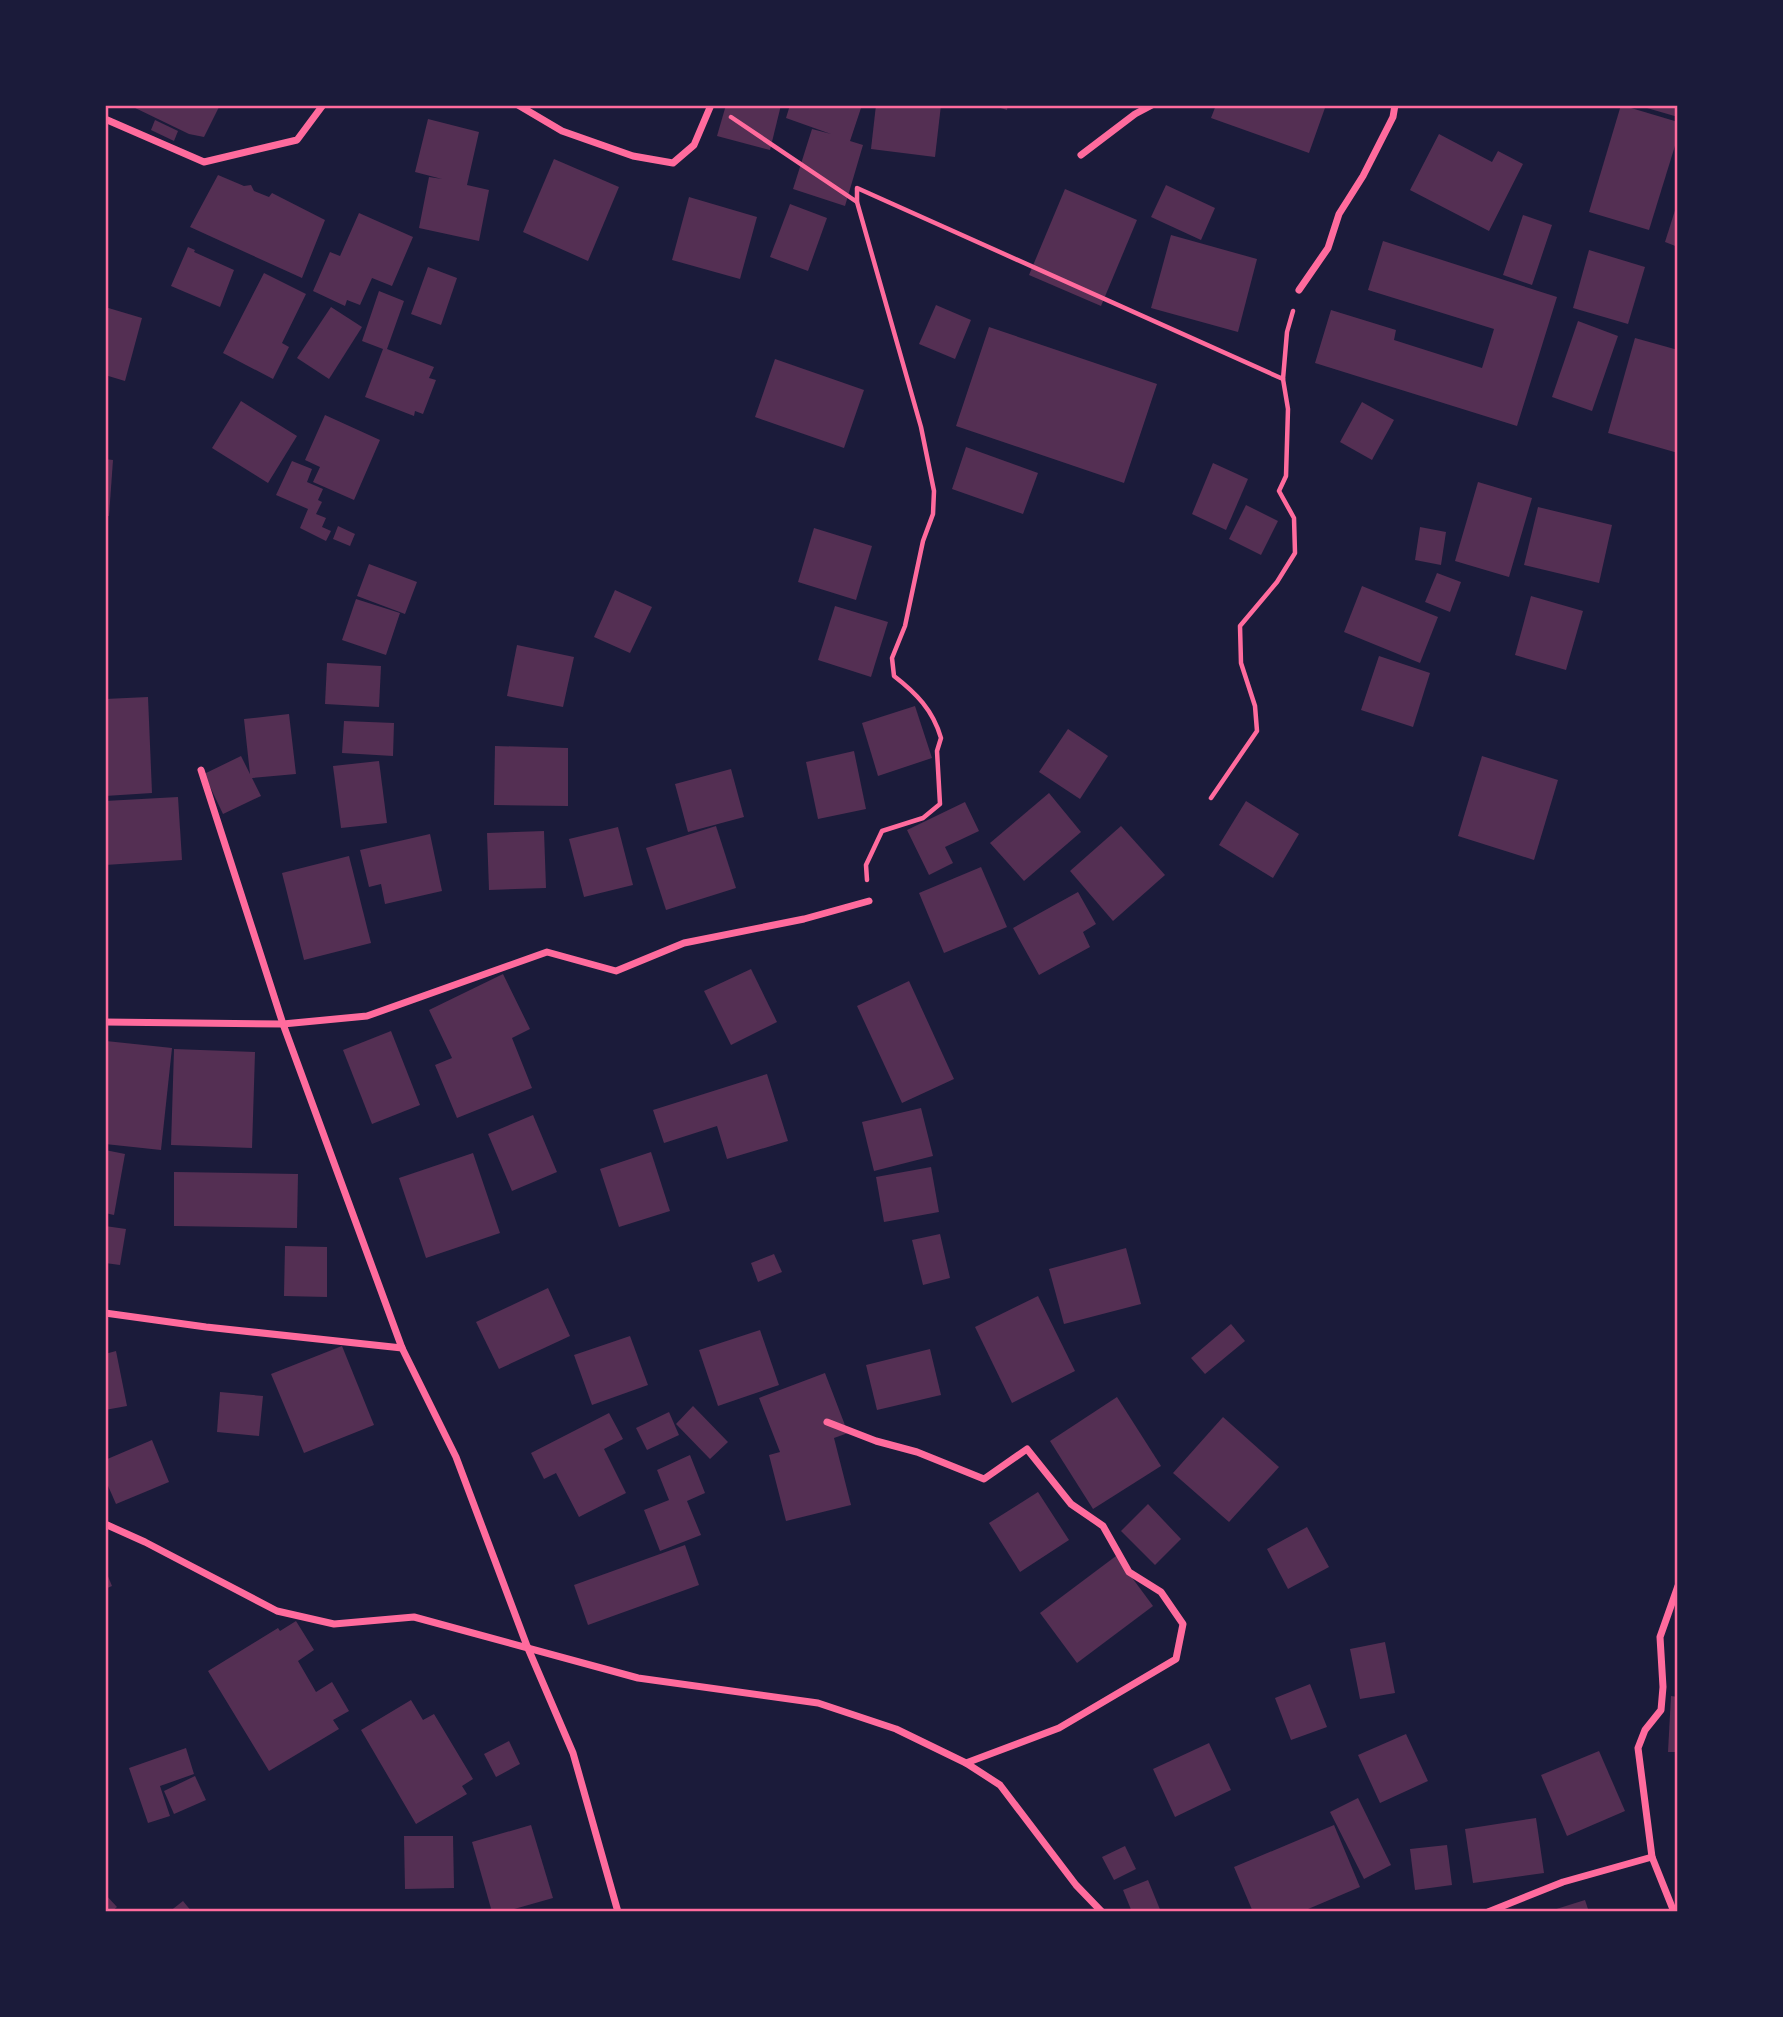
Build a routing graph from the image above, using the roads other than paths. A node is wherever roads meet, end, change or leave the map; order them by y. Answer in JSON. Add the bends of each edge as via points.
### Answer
{"nodes":[{"id":1,"x":323,"y":105,"type":"edge"},
{"id":2,"x":518,"y":105,"type":"edge"},
{"id":3,"x":711,"y":105,"type":"edge"},
{"id":4,"x":1152,"y":105,"type":"edge"},
{"id":5,"x":1395,"y":105,"type":"edge"},
{"id":6,"x":105,"y":119,"type":"edge"},
{"id":7,"x":1081,"y":155,"type":"dead end"},
{"id":8,"x":1299,"y":290,"type":"road end"},
{"id":9,"x":201,"y":770,"type":"dead end"},
{"id":10,"x":869,"y":901,"type":"road end"},
{"id":11,"x":105,"y":1022,"type":"edge"},
{"id":12,"x":283,"y":1024,"type":"junction"},
{"id":13,"x":105,"y":1314,"type":"edge"},
{"id":14,"x":402,"y":1348,"type":"junction"},
{"id":15,"x":827,"y":1422,"type":"dead end"},
{"id":16,"x":105,"y":1524,"type":"edge"},
{"id":17,"x":1678,"y":1586,"type":"edge"},
{"id":18,"x":527,"y":1646,"type":"junction"},
{"id":19,"x":966,"y":1763,"type":"junction"},
{"id":20,"x":1652,"y":1857,"type":"junction"},
{"id":21,"x":618,"y":1912,"type":"edge"},
{"id":22,"x":1102,"y":1912,"type":"edge"},
{"id":23,"x":1488,"y":1912,"type":"edge"},
{"id":24,"x":1674,"y":1912,"type":"edge"}],
"edges":[{"from":1,"to":6,"type":"street","via":[[297,140],[204,162]]},
{"from":2,"to":3,"type":"street","via":[[562,131],[633,156],[673,163],[694,145]]},
{"from":4,"to":7,"type":"street"},
{"from":5,"to":8,"type":"street","via":[[1363,176],[1339,214],[1328,247]]},
{"from":9,"to":12,"type":"street"},
{"from":10,"to":12,"type":"street","via":[[684,943],[616,971],[547,952],[367,1016]]},
{"from":11,"to":12,"type":"street"},
{"from":12,"to":14,"type":"street"},
{"from":13,"to":14,"type":"street"},
{"from":14,"to":18,"type":"street","via":[[456,1457]]},
{"from":15,"to":19,"type":"street","via":[[984,1479],[1027,1449],[1071,1504],[1104,1526],[1129,1572],[1161,1592],[1183,1624],[1176,1659],[1059,1728]]},
{"from":16,"to":18,"type":"street","via":[[277,1611],[334,1624],[414,1616]]},
{"from":17,"to":20,"type":"street","via":[[1660,1637],[1661,1710],[1637,1748]]},
{"from":18,"to":19,"type":"street","via":[[638,1678],[818,1703],[896,1729]]},
{"from":18,"to":21,"type":"street","via":[[573,1753]]},
{"from":19,"to":22,"type":"street","via":[[1000,1786]]},
{"from":20,"to":23,"type":"street","via":[[1563,1882]]},
{"from":20,"to":24,"type":"street"}]}
